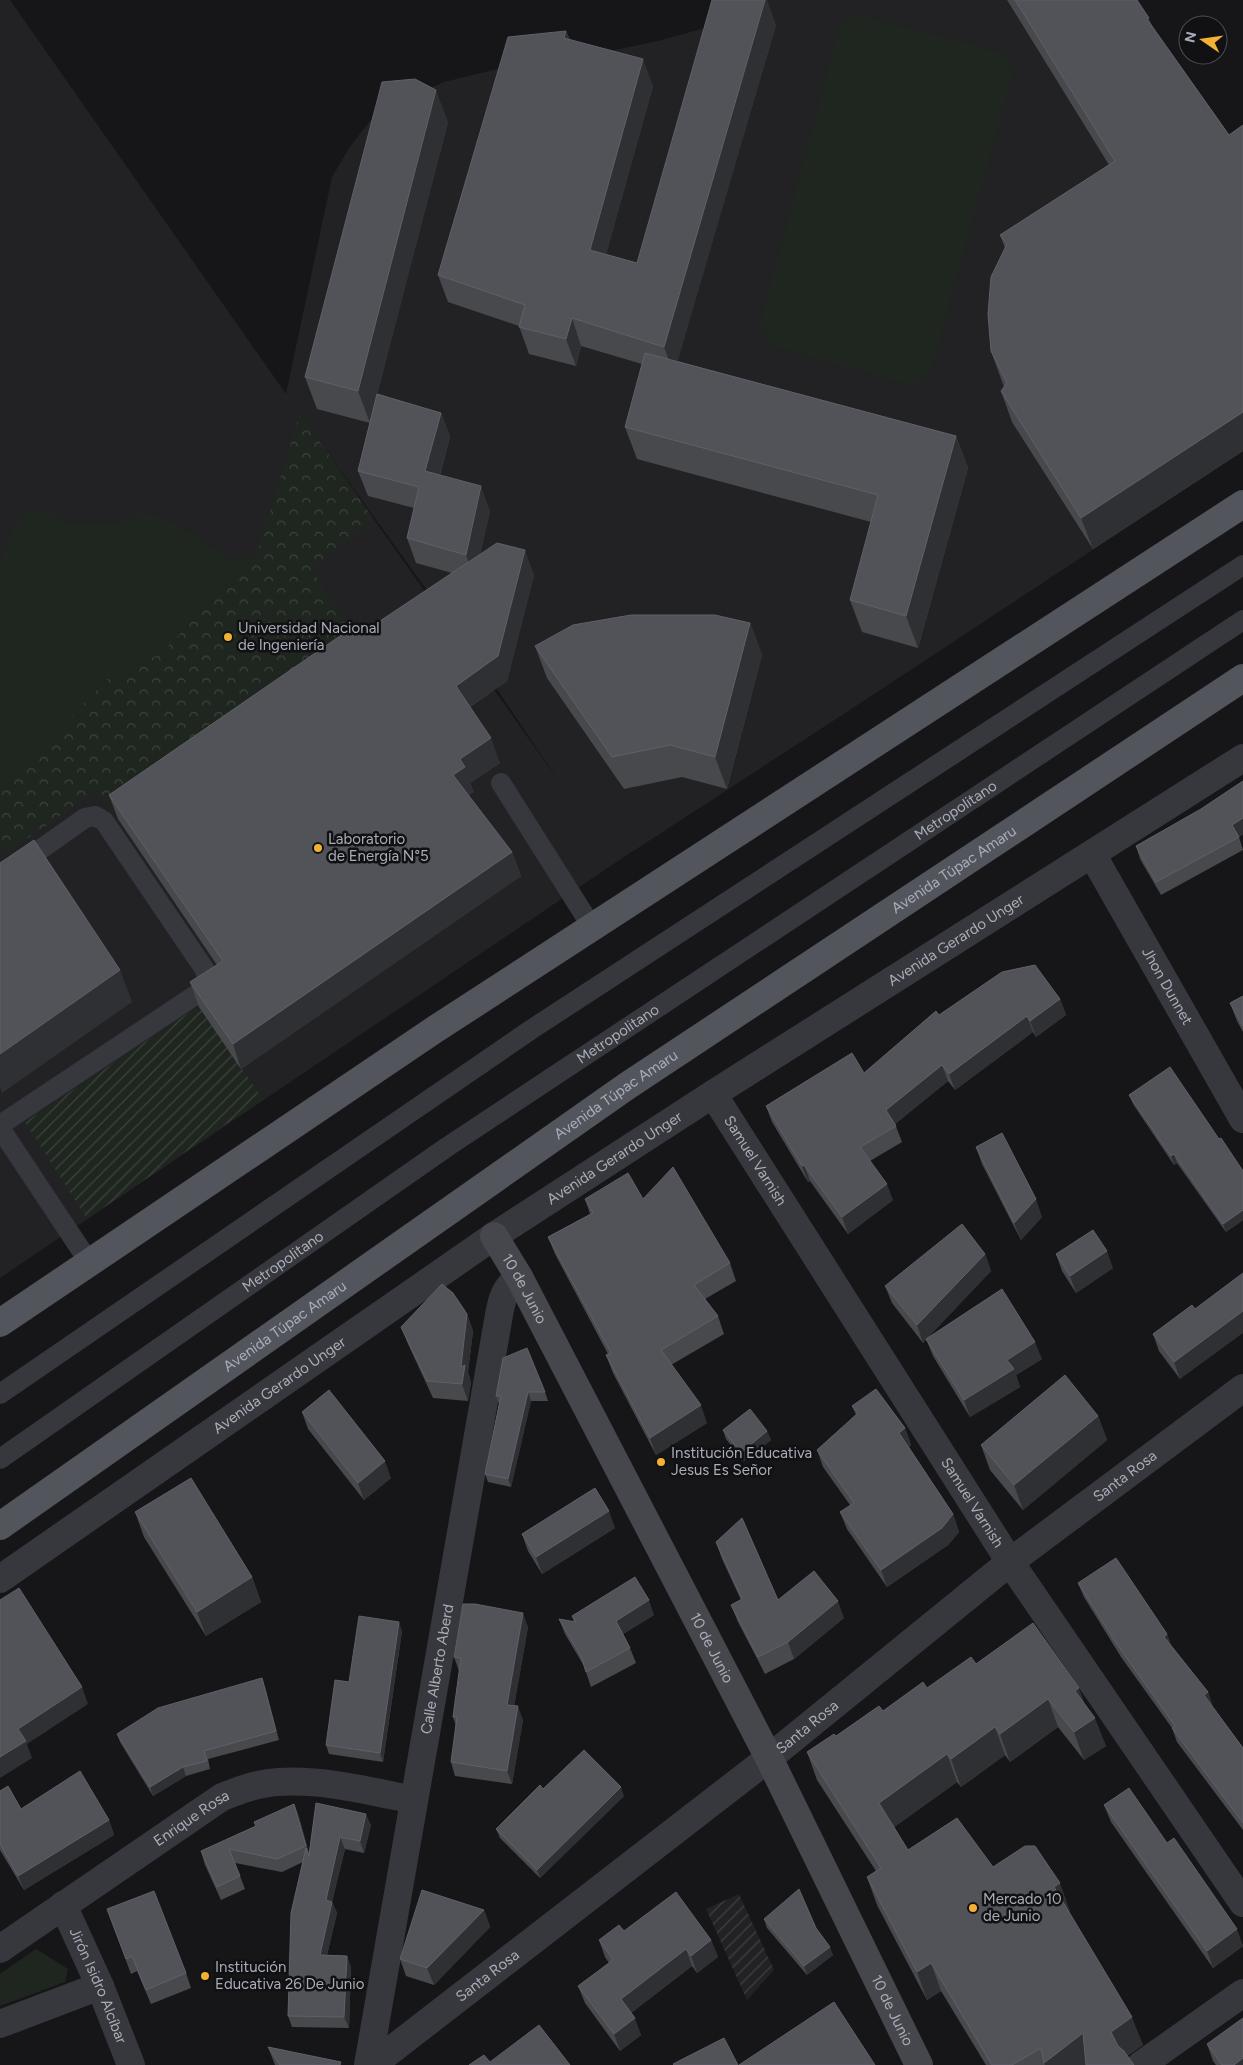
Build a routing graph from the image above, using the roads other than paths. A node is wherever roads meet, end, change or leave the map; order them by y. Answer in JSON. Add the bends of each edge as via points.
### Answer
{"nodes":[{"id":1,"x":1243,"y":504,"type":"edge"},
{"id":2,"x":1243,"y":565,"type":"edge"},
{"id":3,"x":1243,"y":620,"type":"edge"},
{"id":4,"x":1243,"y":678,"type":"edge"},
{"id":5,"x":1243,"y":758,"type":"edge"},
{"id":6,"x":501,"y":783,"type":"dead end"},
{"id":7,"x":1092,"y":854,"type":"junction"},
{"id":8,"x":0,"y":878,"type":"edge"},
{"id":9,"x":592,"y":927,"type":"junction"},
{"id":10,"x":713,"y":1094,"type":"junction"},
{"id":11,"x":1243,"y":1119,"type":"edge"},
{"id":12,"x":0,"y":1126,"type":"edge"},
{"id":13,"x":494,"y":1236,"type":"junction"},
{"id":14,"x":89,"y":1262,"type":"junction"},
{"id":15,"x":518,"y":1277,"type":"junction"},
{"id":16,"x":0,"y":1323,"type":"edge"},
{"id":17,"x":1243,"y":1388,"type":"edge"},
{"id":18,"x":0,"y":1394,"type":"edge"},
{"id":19,"x":0,"y":1459,"type":"edge"},
{"id":20,"x":0,"y":1526,"type":"edge"},
{"id":21,"x":1010,"y":1562,"type":"junction"},
{"id":22,"x":0,"y":1579,"type":"edge"},
{"id":23,"x":769,"y":1758,"type":"junction"},
{"id":24,"x":414,"y":1800,"type":"junction"},
{"id":25,"x":1243,"y":1903,"type":"edge"},
{"id":26,"x":63,"y":1905,"type":"junction"},
{"id":27,"x":0,"y":1948,"type":"edge"},
{"id":28,"x":100,"y":1986,"type":"junction"},
{"id":29,"x":1243,"y":1993,"type":"edge"},
{"id":30,"x":0,"y":2024,"type":"edge"},
{"id":31,"x":131,"y":2065,"type":"edge"},
{"id":32,"x":370,"y":2065,"type":"edge"},
{"id":33,"x":919,"y":2065,"type":"edge"},
{"id":34,"x":1141,"y":2065,"type":"edge"}],
"edges":[{"from":1,"to":9,"type":"main road"},
{"from":2,"to":18,"type":"lane","via":[[532,1029]]},
{"from":3,"to":19,"type":"lane","name":"Metropolitano","via":[[447,1147]]},
{"from":4,"to":20,"type":"main road","name":"Avenida Túpac Amaru","via":[[627,1086]]},
{"from":5,"to":7,"type":"street","name":"Avenida Gerardo Unger"},
{"from":6,"to":9,"type":"lane"},
{"from":7,"to":10,"type":"street","name":"Avenida Gerardo Unger"},
{"from":7,"to":11,"type":"street","name":"Jhon Dunnet"},
{"from":8,"to":12,"type":"lane","via":[[85,818],[95,816],[104,821],[205,970],[208,980],[203,990]]},
{"from":9,"to":14,"type":"main road"},
{"from":10,"to":13,"type":"street","name":"Avenida Gerardo Unger"},
{"from":10,"to":21,"type":"street","name":"Samuel Varnish"},
{"from":12,"to":14,"type":"lane"},
{"from":13,"to":15,"type":"street","name":"10 de Junio"},
{"from":13,"to":22,"type":"street","name":"Avenida Gerardo Unger"},
{"from":14,"to":16,"type":"main road"},
{"from":15,"to":23,"type":"street","name":"10 de Junio"},
{"from":15,"to":24,"type":"street","name":"Calle Alberto Aberd","via":[[509,1284],[500,1308]]},
{"from":17,"to":21,"type":"street","name":"Santa Rosa"},
{"from":21,"to":23,"type":"street","name":"Santa Rosa"},
{"from":21,"to":25,"type":"street","name":"Samuel Varnish"},
{"from":23,"to":32,"type":"street","name":"Santa Rosa"},
{"from":23,"to":33,"type":"street","name":"10 de Junio"},
{"from":24,"to":26,"type":"street","name":"Enrique Rosa","via":[[309,1783],[278,1782],[254,1786],[222,1797]]},
{"from":24,"to":32,"type":"street","name":"Calle Alberto Aberd"},
{"from":26,"to":27,"type":"street","name":"Enrique Rosa"},
{"from":26,"to":28,"type":"street","name":"Jirón Isidro Alcíbar"},
{"from":28,"to":30,"type":"street"},
{"from":28,"to":31,"type":"street","name":"Jirón Isidro Alcíbar"},
{"from":29,"to":34,"type":"street"}]}
